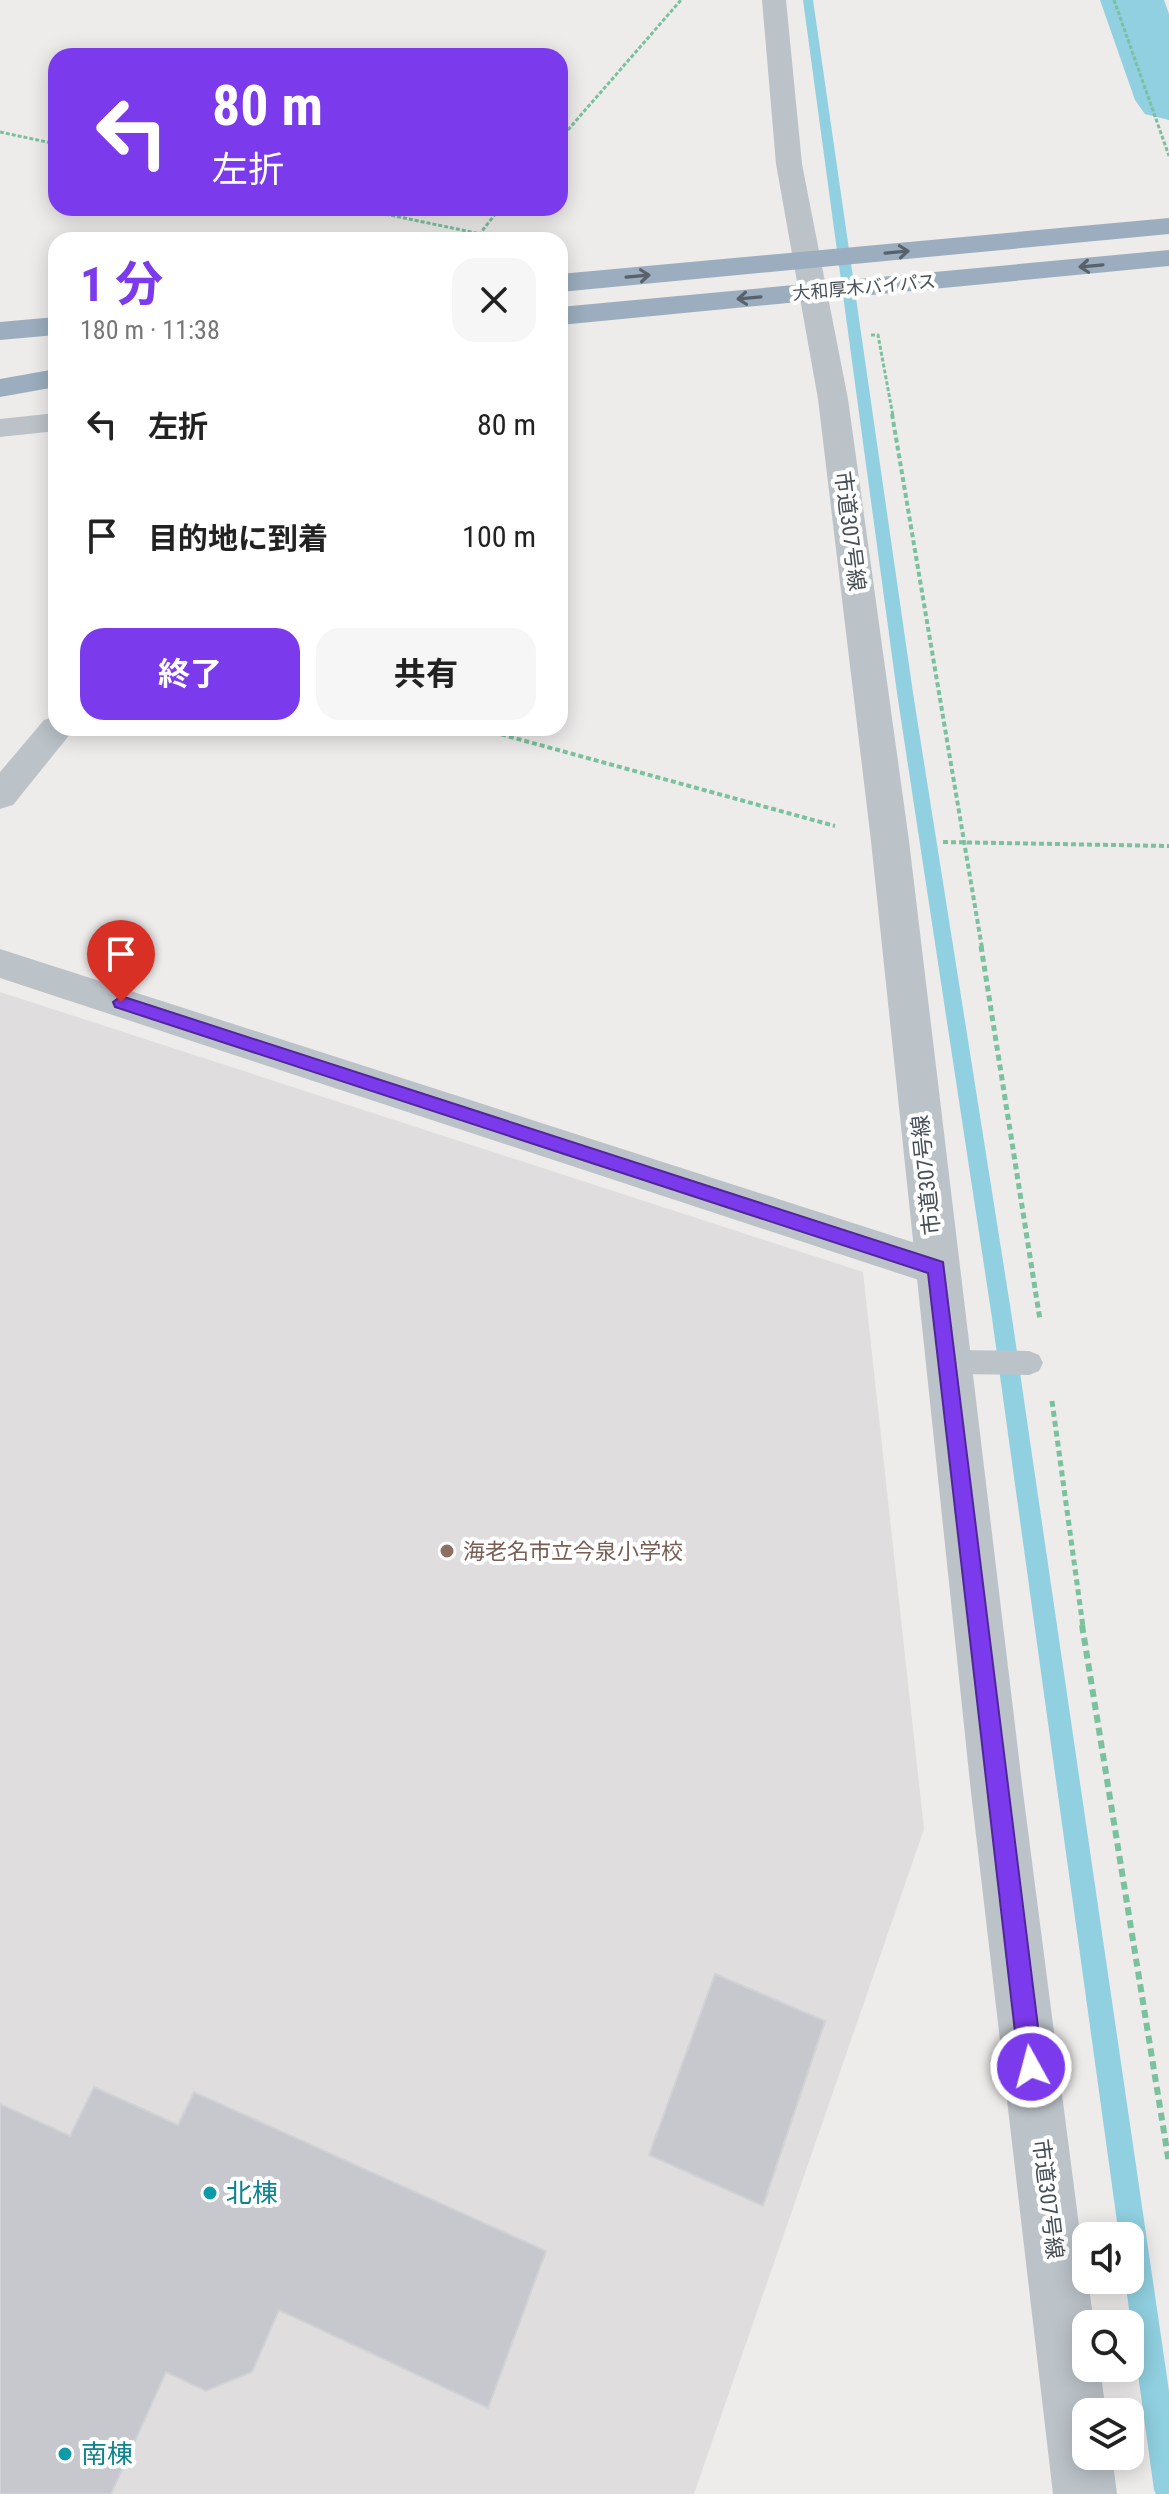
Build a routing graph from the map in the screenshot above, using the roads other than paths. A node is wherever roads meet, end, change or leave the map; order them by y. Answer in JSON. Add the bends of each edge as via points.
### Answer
{"nodes":[{"id":1,"x":774,"y":0,"type":"edge"},
{"id":2,"x":1169,"y":226,"type":"edge"},
{"id":3,"x":1169,"y":258,"type":"edge"},
{"id":4,"x":568,"y":282,"type":"edge"},
{"id":5,"x":48,"y":312,"type":"edge"},
{"id":6,"x":0,"y":313,"type":"edge"},
{"id":7,"x":568,"y":315,"type":"edge"},
{"id":8,"x":48,"y":327,"type":"edge"},
{"id":9,"x":0,"y":331,"type":"edge"},
{"id":10,"x":48,"y":360,"type":"edge"},
{"id":11,"x":0,"y":363,"type":"edge"},
{"id":12,"x":48,"y":379,"type":"edge"},
{"id":13,"x":0,"y":388,"type":"edge"},
{"id":14,"x":48,"y":423,"type":"edge"},
{"id":15,"x":0,"y":428,"type":"edge"},
{"id":16,"x":50,"y":736,"type":"edge"},
{"id":17,"x":0,"y":796,"type":"edge"},
{"id":18,"x":0,"y":963,"type":"edge"},
{"id":19,"x":937,"y":1268,"type":"junction"},
{"id":20,"x":966,"y":1362,"type":"junction"},
{"id":21,"x":1029,"y":1363,"type":"dead end"},
{"id":22,"x":1085,"y":2494,"type":"edge"}],
"edges":[{"from":1,"to":19,"type":"street","name":"市道307号線","via":[[789,164],[833,399],[890,841]]},
{"from":4,"to":2,"type":"highway","name":"大和厚木バイパス","one_way":true},
{"from":3,"to":7,"type":"highway","name":"大和厚木バイパス","one_way":true},
{"from":5,"to":6,"type":"highway"},
{"from":8,"to":9,"type":"highway"},
{"from":10,"to":11,"type":"highway"},
{"from":12,"to":13,"type":"highway"},
{"from":14,"to":15,"type":"street"},
{"from":16,"to":17,"type":"street"},
{"from":18,"to":19,"type":"street"},
{"from":19,"to":20,"type":"street","name":"市道307号線"},
{"from":20,"to":21,"type":"lane"},
{"from":20,"to":22,"type":"street","name":"市道307号線","via":[[997,1792]]}]}
